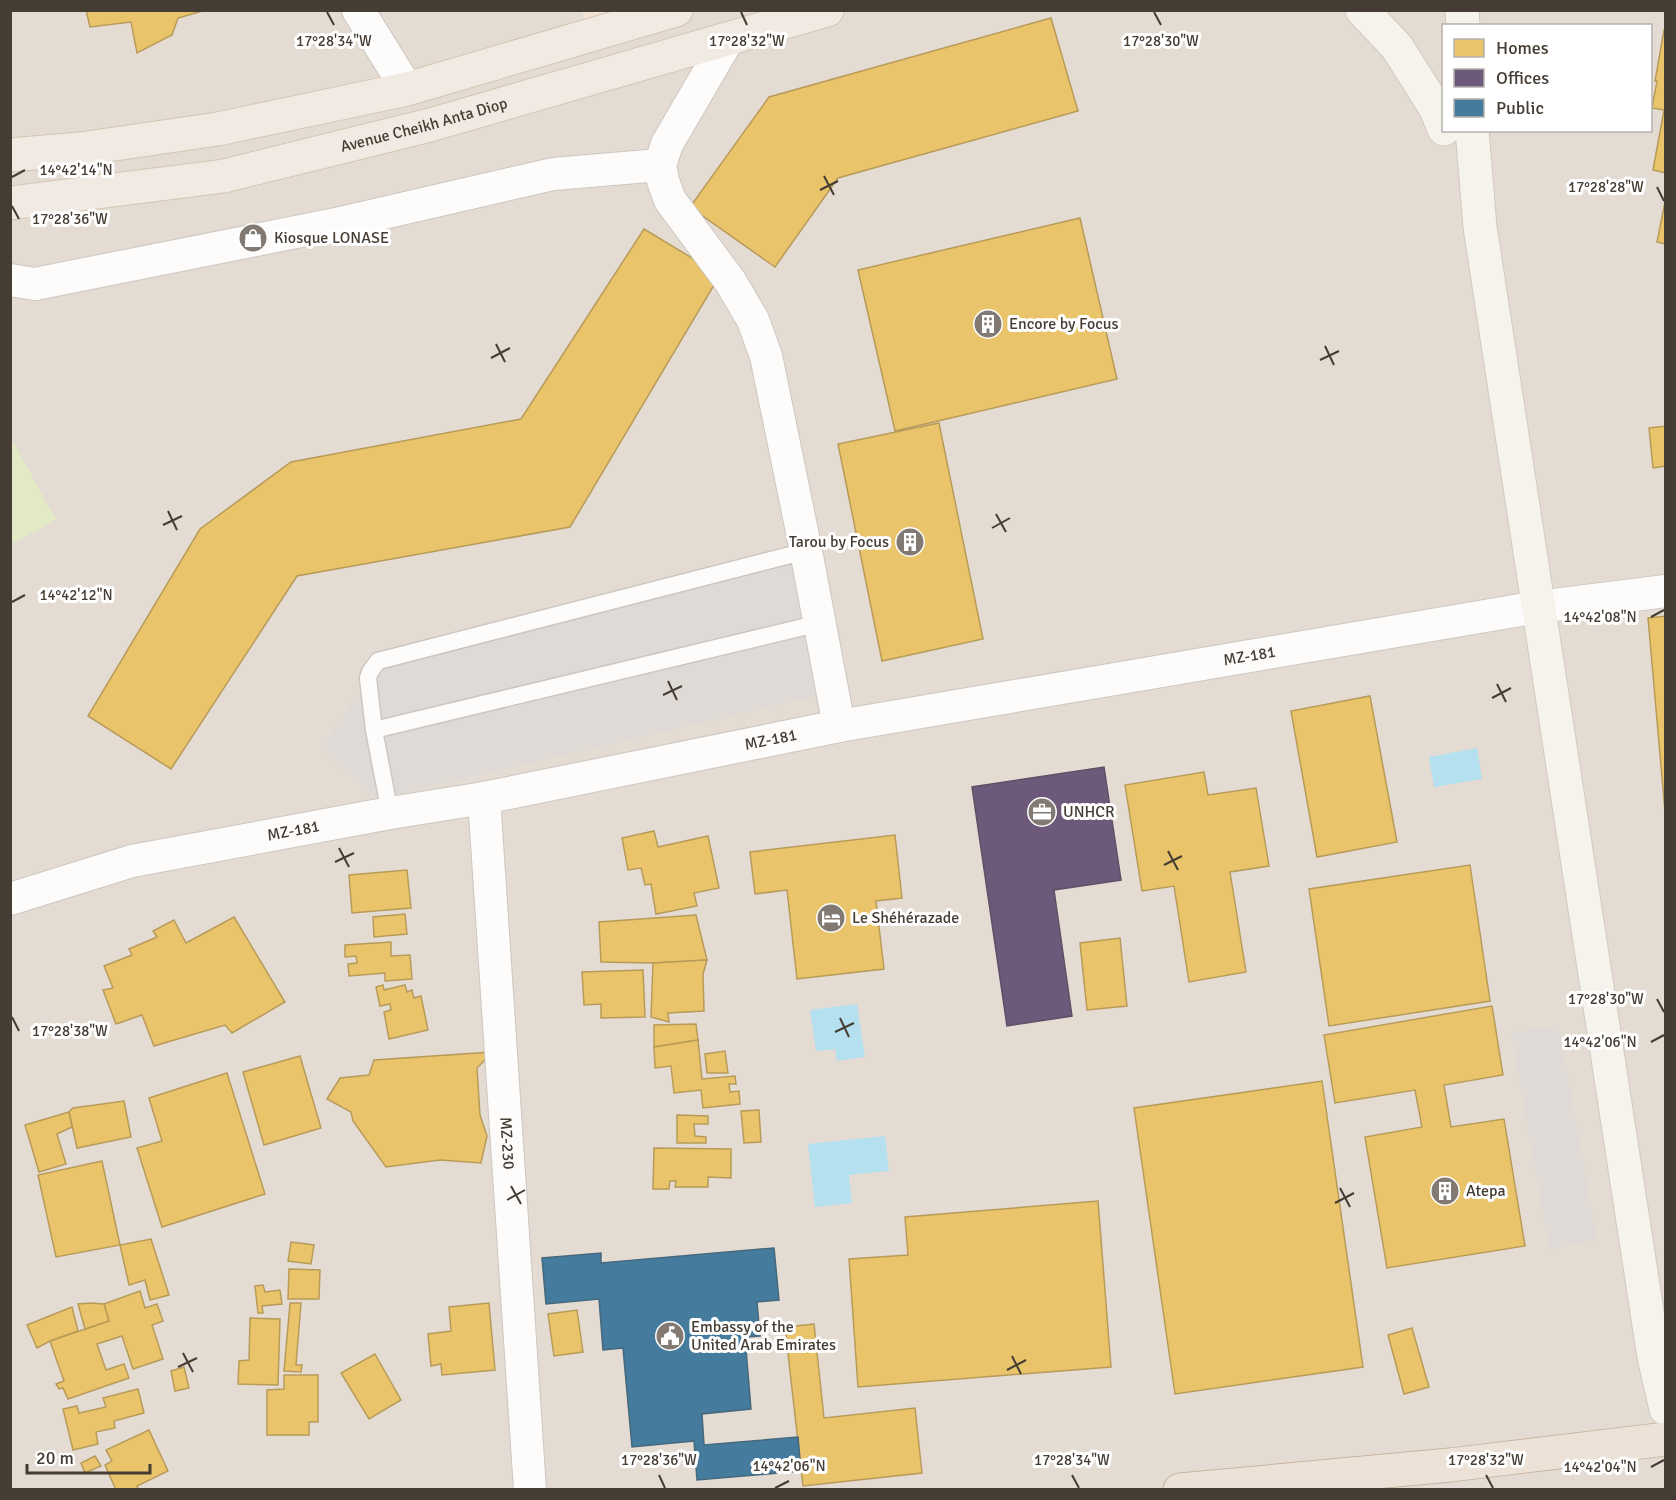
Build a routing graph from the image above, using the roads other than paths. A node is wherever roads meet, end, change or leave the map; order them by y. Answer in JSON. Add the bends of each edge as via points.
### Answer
{"nodes":[{"id":1,"x":358,"y":10,"type":"edge"},
{"id":2,"x":827,"y":10,"type":"edge"},
{"id":3,"x":1362,"y":10,"type":"edge"},
{"id":4,"x":672,"y":11,"type":"edge"},
{"id":5,"x":727,"y":41,"type":"junction"},
{"id":6,"x":407,"y":89,"type":"junction"},
{"id":7,"x":1442,"y":125,"type":"edge"},
{"id":8,"x":1445,"y":132,"type":"edge"},
{"id":9,"x":1472,"y":132,"type":"edge"},
{"id":10,"x":10,"y":155,"type":"edge"},
{"id":11,"x":660,"y":165,"type":"junction"},
{"id":12,"x":10,"y":204,"type":"edge"},
{"id":13,"x":1480,"y":227,"type":"junction"},
{"id":14,"x":10,"y":280,"type":"edge"},
{"id":15,"x":806,"y":551,"type":"junction"},
{"id":16,"x":1665,"y":591,"type":"edge"},
{"id":17,"x":1538,"y":607,"type":"junction"},
{"id":18,"x":820,"y":623,"type":"junction"},
{"id":19,"x":839,"y":726,"type":"junction"},
{"id":20,"x":374,"y":730,"type":"junction"},
{"id":21,"x":484,"y":798,"type":"junction"},
{"id":22,"x":390,"y":813,"type":"junction"},
{"id":23,"x":10,"y":899,"type":"edge"},
{"id":24,"x":1665,"y":1409,"type":"edge"},
{"id":25,"x":1665,"y":1439,"type":"edge"},
{"id":26,"x":530,"y":1490,"type":"edge"},
{"id":27,"x":1180,"y":1490,"type":"edge"}],
"edges":[{"from":1,"to":6,"type":"street"},
{"from":2,"to":5,"type":"main road","name":"Avenue Cheikh Anta Diop"},
{"from":3,"to":7,"type":"main road","via":[[1397,47]]},
{"from":4,"to":6,"type":"main road"},
{"from":5,"to":11,"type":"street","via":[[667,144]]},
{"from":5,"to":12,"type":"main road","name":"Avenue Cheikh Anta Diop","via":[[430,125],[224,176]]},
{"from":6,"to":10,"type":"main road","via":[[218,129]]},
{"from":8,"to":13,"type":"main road"},
{"from":9,"to":13,"type":"main road"},
{"from":11,"to":14,"type":"street","via":[[552,174],[336,224],[59,280],[35,284]]},
{"from":11,"to":15,"type":"street","via":[[670,200],[730,280],[753,320],[766,356]]},
{"from":13,"to":17,"type":"main road"},
{"from":15,"to":18,"type":"street"},
{"from":15,"to":20,"type":"lane","via":[[378,661],[368,678]]},
{"from":16,"to":17,"type":"street","name":"MZ-181"},
{"from":17,"to":19,"type":"street","name":"MZ-181"},
{"from":17,"to":24,"type":"main road"},
{"from":18,"to":19,"type":"street"},
{"from":18,"to":20,"type":"lane"},
{"from":19,"to":21,"type":"street","name":"MZ-181"},
{"from":20,"to":22,"type":"lane"},
{"from":21,"to":22,"type":"street","name":"MZ-181"},
{"from":21,"to":26,"type":"street","name":"MZ-230"},
{"from":22,"to":23,"type":"street","name":"MZ-181","via":[[132,861]]},
{"from":25,"to":27,"type":"highway","via":[[1450,1465]]}]}
